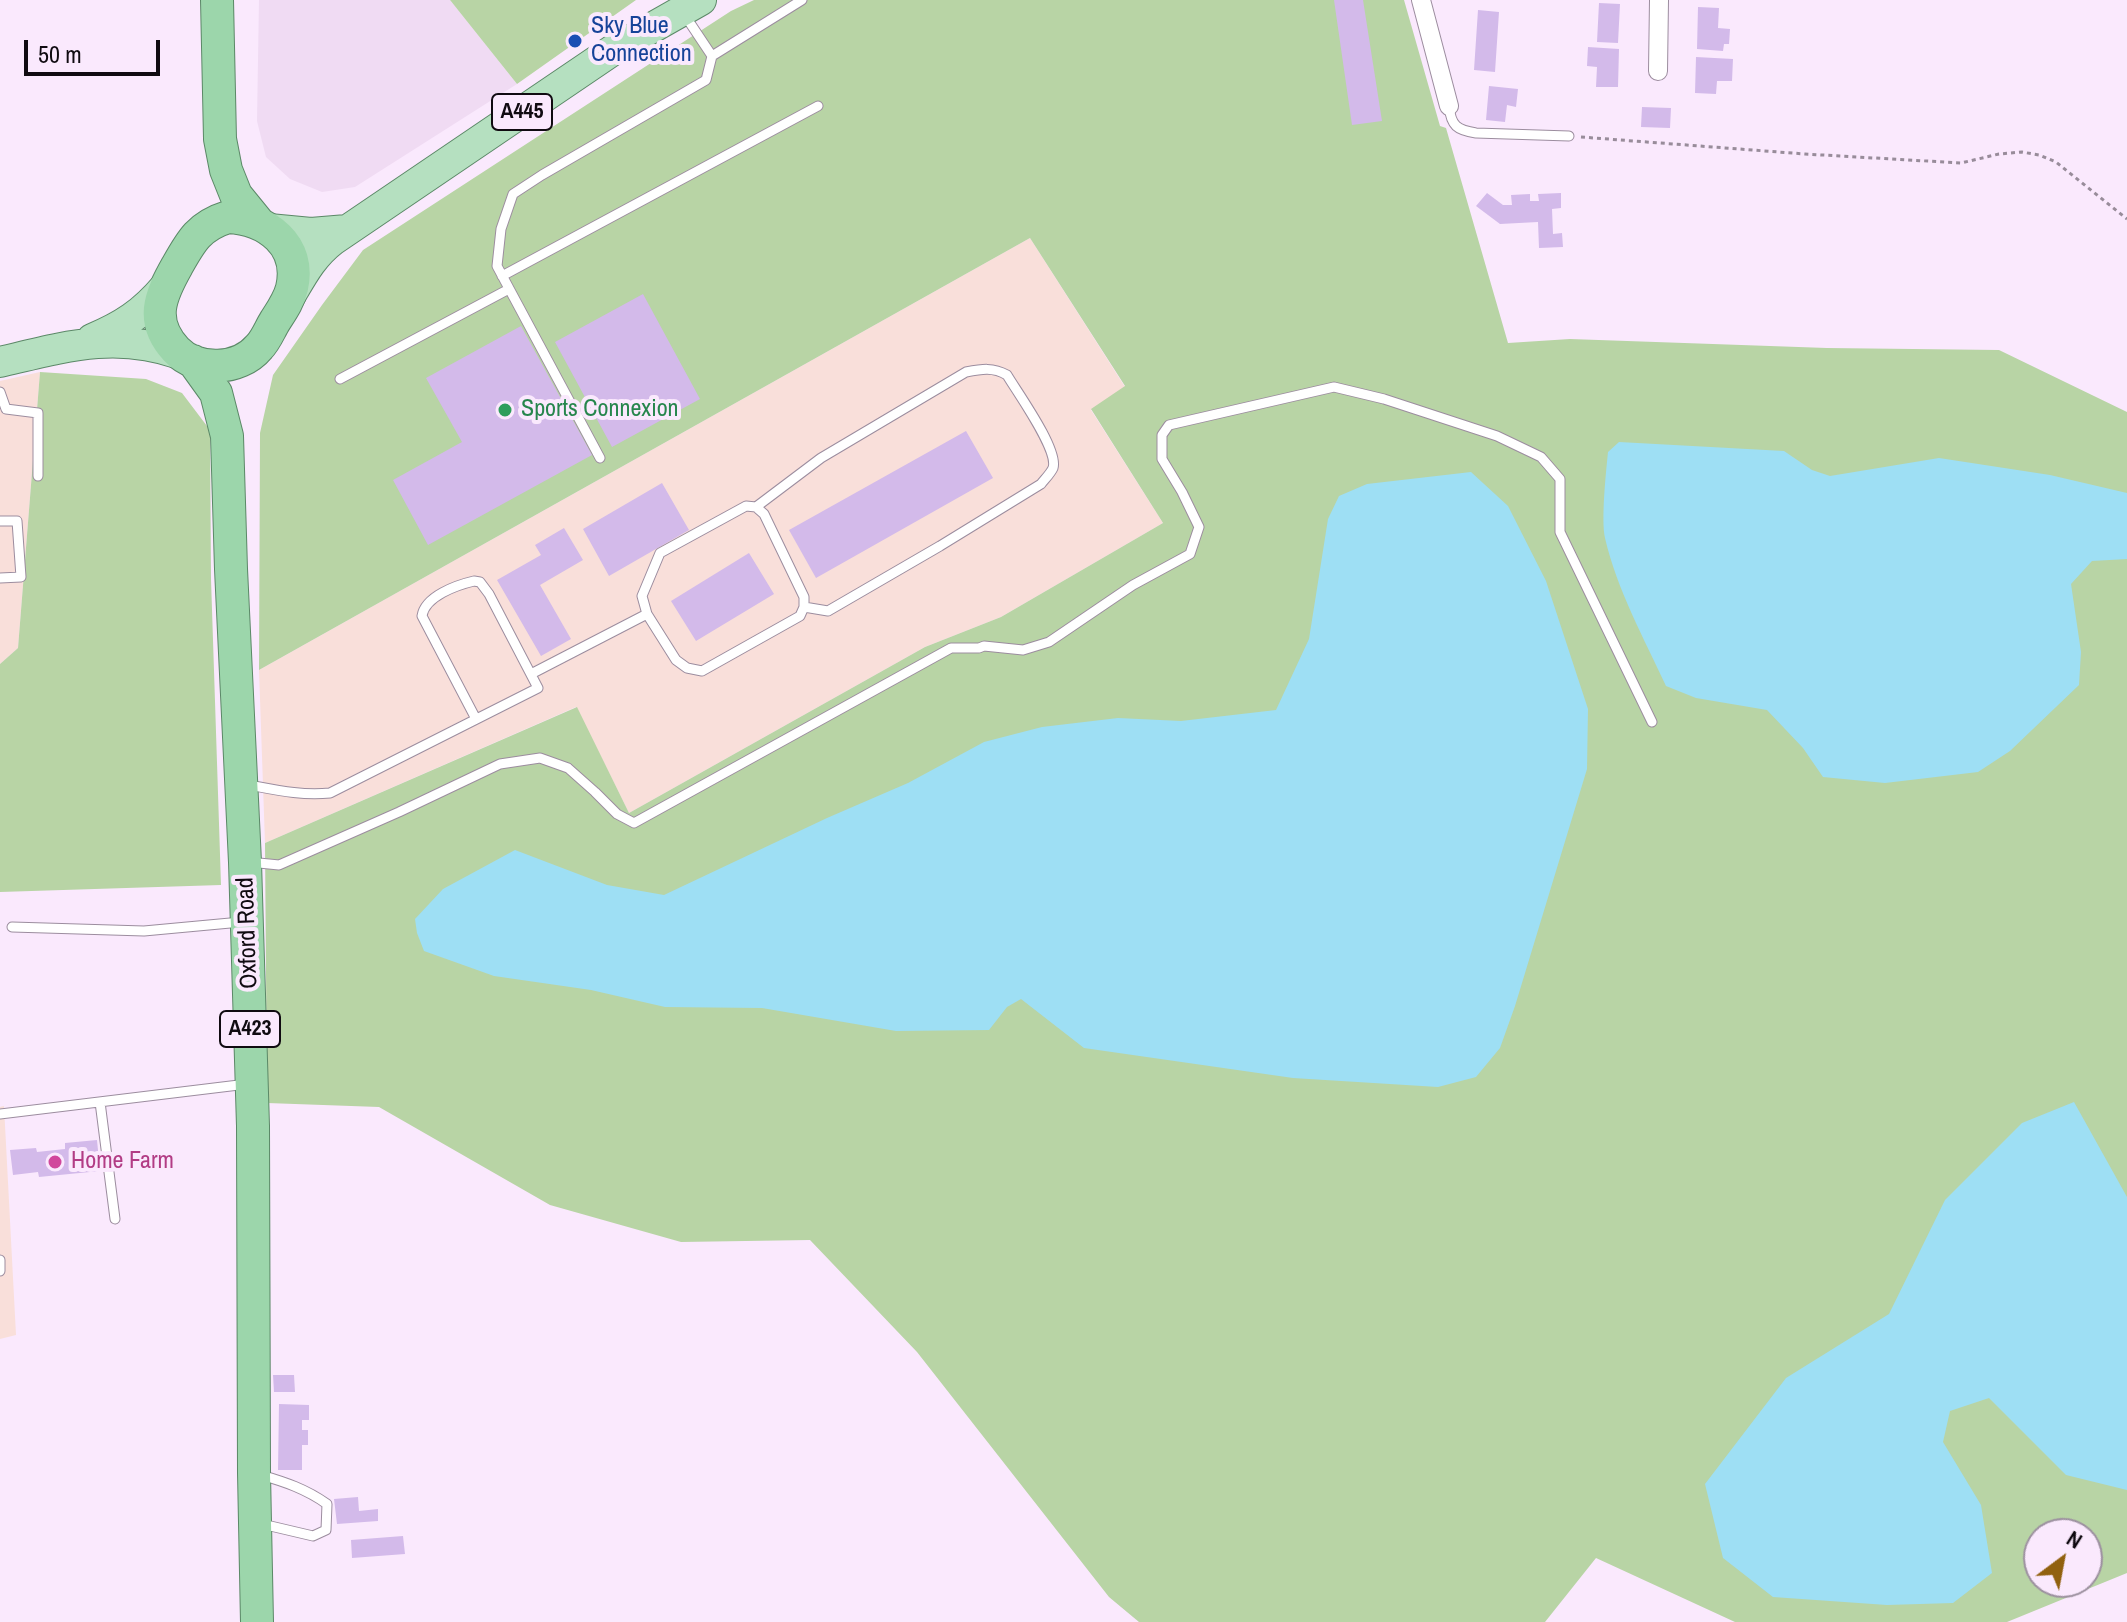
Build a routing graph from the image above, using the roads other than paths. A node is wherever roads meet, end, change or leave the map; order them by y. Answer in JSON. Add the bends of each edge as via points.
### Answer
{"nodes":[{"id":1,"x":217,"y":0,"type":"edge"},
{"id":2,"x":802,"y":0,"type":"edge"},
{"id":3,"x":1421,"y":0,"type":"edge"},
{"id":4,"x":1659,"y":0,"type":"edge"},
{"id":5,"x":692,"y":5,"type":"edge"},
{"id":6,"x":712,"y":56,"type":"junction"},
{"id":7,"x":1658,"y":71,"type":"dead end"},
{"id":8,"x":818,"y":106,"type":"dead end"},
{"id":9,"x":1449,"y":106,"type":"joint"},
{"id":10,"x":1569,"y":136,"type":"road end"},
{"id":11,"x":220,"y":139,"type":"junction"},
{"id":12,"x":264,"y":226,"type":"junction"},
{"id":13,"x":347,"y":230,"type":"junction"},
{"id":14,"x":188,"y":246,"type":"junction"},
{"id":15,"x":502,"y":276,"type":"junction"},
{"id":16,"x":165,"y":287,"type":"junction"},
{"id":17,"x":509,"y":289,"type":"junction"},
{"id":18,"x":289,"y":299,"type":"junction"},
{"id":19,"x":82,"y":343,"type":"junction"},
{"id":20,"x":260,"y":347,"type":"junction"},
{"id":21,"x":187,"y":358,"type":"junction"},
{"id":22,"x":0,"y":362,"type":"edge"},
{"id":23,"x":340,"y":379,"type":"dead end"},
{"id":24,"x":0,"y":392,"type":"edge"},
{"id":25,"x":227,"y":436,"type":"junction"},
{"id":26,"x":600,"y":458,"type":"dead end"},
{"id":27,"x":38,"y":476,"type":"dead end"},
{"id":28,"x":756,"y":507,"type":"junction"},
{"id":29,"x":0,"y":521,"type":"edge"},
{"id":30,"x":0,"y":578,"type":"edge"},
{"id":31,"x":804,"y":607,"type":"junction"},
{"id":32,"x":647,"y":614,"type":"junction"},
{"id":33,"x":531,"y":674,"type":"junction"},
{"id":34,"x":476,"y":719,"type":"junction"},
{"id":35,"x":1652,"y":722,"type":"dead end"},
{"id":36,"x":241,"y":783,"type":"junction"},
{"id":37,"x":245,"y":862,"type":"junction"},
{"id":38,"x":247,"y":922,"type":"junction"},
{"id":39,"x":12,"y":927,"type":"dead end"},
{"id":40,"x":252,"y":1083,"type":"junction"},
{"id":41,"x":100,"y":1102,"type":"junction"},
{"id":42,"x":0,"y":1114,"type":"edge"},
{"id":43,"x":115,"y":1219,"type":"dead end"},
{"id":44,"x":0,"y":1260,"type":"edge"},
{"id":45,"x":0,"y":1271,"type":"edge"},
{"id":46,"x":254,"y":1473,"type":"junction"},
{"id":47,"x":254,"y":1522,"type":"junction"},
{"id":48,"x":257,"y":1622,"type":"edge"}],
"edges":[{"from":1,"to":11,"type":"highway"},
{"from":2,"to":6,"type":"lane"},
{"from":3,"to":9,"type":"street"},
{"from":4,"to":7,"type":"street"},
{"from":5,"to":6,"type":"lane"},
{"from":5,"to":13,"type":"main road","number":"A445","via":[[613,50]]},
{"from":6,"to":15,"type":"lane","via":[[706,80],[513,194],[501,229],[497,266]]},
{"from":8,"to":15,"type":"lane"},
{"from":9,"to":10,"type":"lane","via":[[1450,119],[1464,131]]},
{"from":11,"to":12,"type":"highway","via":[[236,195]]},
{"from":11,"to":14,"type":"highway","via":[[207,205]]},
{"from":12,"to":13,"type":"main road","via":[[311,233]]},
{"from":12,"to":14,"type":"highway","via":[[228,217],[207,225]]},
{"from":12,"to":18,"type":"highway","via":[[280,237],[291,258]]},
{"from":13,"to":18,"type":"main road","number":"A445","via":[[318,251]]},
{"from":14,"to":16,"type":"highway"},
{"from":15,"to":17,"type":"lane"},
{"from":16,"to":19,"type":"main road","via":[[136,317]]},
{"from":16,"to":21,"type":"highway","via":[[161,326]]},
{"from":17,"to":23,"type":"lane"},
{"from":17,"to":26,"type":"lane"},
{"from":18,"to":20,"type":"highway"},
{"from":19,"to":21,"type":"main road","via":[[131,343]]},
{"from":19,"to":22,"type":"main road"},
{"from":20,"to":21,"type":"highway","via":[[245,359],[224,365]]},
{"from":20,"to":25,"type":"highway","name":"Oxford Road","number":"A423","via":[[240,384]]},
{"from":21,"to":25,"type":"highway","name":"Oxford Road","number":"A423","via":[[216,393]]},
{"from":24,"to":27,"type":"lane","via":[[6,409],[38,413]]},
{"from":25,"to":36,"type":"highway","name":"Oxford Road","number":"A423"},
{"from":28,"to":31,"type":"lane","via":[[804,597]]},
{"from":28,"to":31,"type":"lane","via":[[821,458],[966,372],[985,368],[1007,375],[1041,430],[1053,469],[1041,484],[828,611]]},
{"from":28,"to":32,"type":"lane","via":[[746,506],[660,553],[642,596]]},
{"from":29,"to":30,"type":"lane","via":[[17,521],[21,577]]},
{"from":31,"to":32,"type":"lane","via":[[800,616],[702,671],[676,660]]},
{"from":32,"to":33,"type":"lane"},
{"from":33,"to":34,"type":"lane","via":[[538,688]]},
{"from":33,"to":34,"type":"lane","via":[[480,582],[433,599],[422,616]]},
{"from":34,"to":36,"type":"lane","via":[[330,793],[298,794]]},
{"from":35,"to":37,"type":"lane","via":[[1560,532],[1560,479],[1541,457],[1497,436],[1334,387],[1169,425],[1162,435],[1162,459],[1199,527],[1190,554],[1049,642],[1023,650],[951,648],[634,823],[568,768],[540,758],[500,764],[279,865]]},
{"from":36,"to":37,"type":"highway","name":"Oxford Road","number":"A423"},
{"from":37,"to":38,"type":"highway","name":"Oxford Road","number":"A423"},
{"from":38,"to":39,"type":"lane","via":[[144,931]]},
{"from":38,"to":40,"type":"highway","name":"Oxford Road","number":"A423"},
{"from":40,"to":41,"type":"lane"},
{"from":40,"to":46,"type":"highway","name":"Oxford Road","number":"A423"},
{"from":41,"to":42,"type":"lane"},
{"from":41,"to":43,"type":"lane"},
{"from":44,"to":45,"type":"lane"},
{"from":46,"to":47,"type":"highway","name":"Oxford Road","number":"A423"},
{"from":46,"to":47,"type":"lane","via":[[289,1483],[327,1504],[326,1530],[313,1536]]},
{"from":47,"to":48,"type":"highway","name":"Oxford Road","number":"A423"}]}
